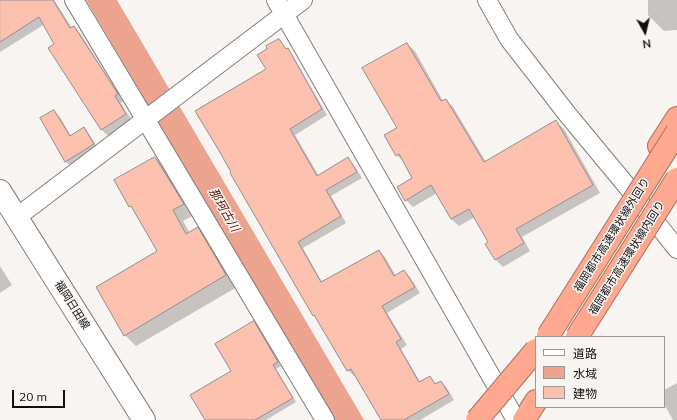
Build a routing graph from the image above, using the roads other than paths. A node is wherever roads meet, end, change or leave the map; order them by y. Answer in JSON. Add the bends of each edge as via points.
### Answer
{"nodes":[{"id":1,"x":74,"y":0,"type":"edge"},
{"id":2,"x":302,"y":0,"type":"edge"},
{"id":3,"x":487,"y":0,"type":"edge"},
{"id":4,"x":280,"y":7,"type":"edge"},
{"id":5,"x":677,"y":118,"type":"edge"},
{"id":6,"x":145,"y":119,"type":"junction"},
{"id":7,"x":677,"y":132,"type":"edge"},
{"id":8,"x":677,"y":179,"type":"edge"},
{"id":9,"x":0,"y":191,"type":"edge"},
{"id":10,"x":632,"y":191,"type":"junction"},
{"id":11,"x":677,"y":191,"type":"edge"},
{"id":12,"x":17,"y":217,"type":"junction"},
{"id":13,"x":656,"y":224,"type":"junction"},
{"id":14,"x":677,"y":249,"type":"edge"},
{"id":15,"x":544,"y":336,"type":"edge"},
{"id":16,"x":545,"y":336,"type":"edge"},
{"id":17,"x":578,"y":336,"type":"edge"},
{"id":18,"x":585,"y":336,"type":"edge"},
{"id":19,"x":535,"y":349,"type":"edge"},
{"id":20,"x":535,"y":350,"type":"edge"},
{"id":21,"x":535,"y":357,"type":"edge"},
{"id":22,"x":503,"y":397,"type":"junction"},
{"id":23,"x":535,"y":403,"type":"edge"},
{"id":24,"x":542,"y":408,"type":"edge"},
{"id":25,"x":144,"y":420,"type":"edge"},
{"id":26,"x":325,"y":420,"type":"edge"},
{"id":27,"x":477,"y":420,"type":"edge"},
{"id":28,"x":489,"y":420,"type":"edge"},
{"id":29,"x":494,"y":420,"type":"edge"},
{"id":30,"x":516,"y":420,"type":"edge"},
{"id":31,"x":524,"y":420,"type":"edge"},
{"id":32,"x":536,"y":420,"type":"edge"}],
"edges":[{"from":1,"to":6,"type":"street"},
{"from":2,"to":4,"type":"street"},
{"from":3,"to":10,"type":"street","via":[[510,39],[568,115]]},
{"from":4,"to":6,"type":"street","via":[[175,97]]},
{"from":4,"to":22,"type":"street"},
{"from":5,"to":10,"type":"highway"},
{"from":6,"to":12,"type":"street"},
{"from":6,"to":26,"type":"street"},
{"from":7,"to":16,"type":"highway","name":"福岡都市高速環状線外回り","bridge":true},
{"from":8,"to":17,"type":"highway","name":"福岡都市高速環状線内回り","bridge":true},
{"from":9,"to":12,"type":"main road","name":"福岡日田線"},
{"from":10,"to":13,"type":"street"},
{"from":10,"to":15,"type":"highway","via":[[568,290]]},
{"from":11,"to":13,"type":"highway"},
{"from":12,"to":25,"type":"main road","name":"福岡日田線"},
{"from":13,"to":14,"type":"street"},
{"from":13,"to":18,"type":"highway"},
{"from":19,"to":27,"type":"highway","name":"福岡都市高速環状線外回り","bridge":true},
{"from":20,"to":22,"type":"highway"},
{"from":21,"to":29,"type":"highway"},
{"from":22,"to":28,"type":"highway"},
{"from":22,"to":30,"type":"street"},
{"from":23,"to":31,"type":"highway"},
{"from":24,"to":32,"type":"highway"}]}
